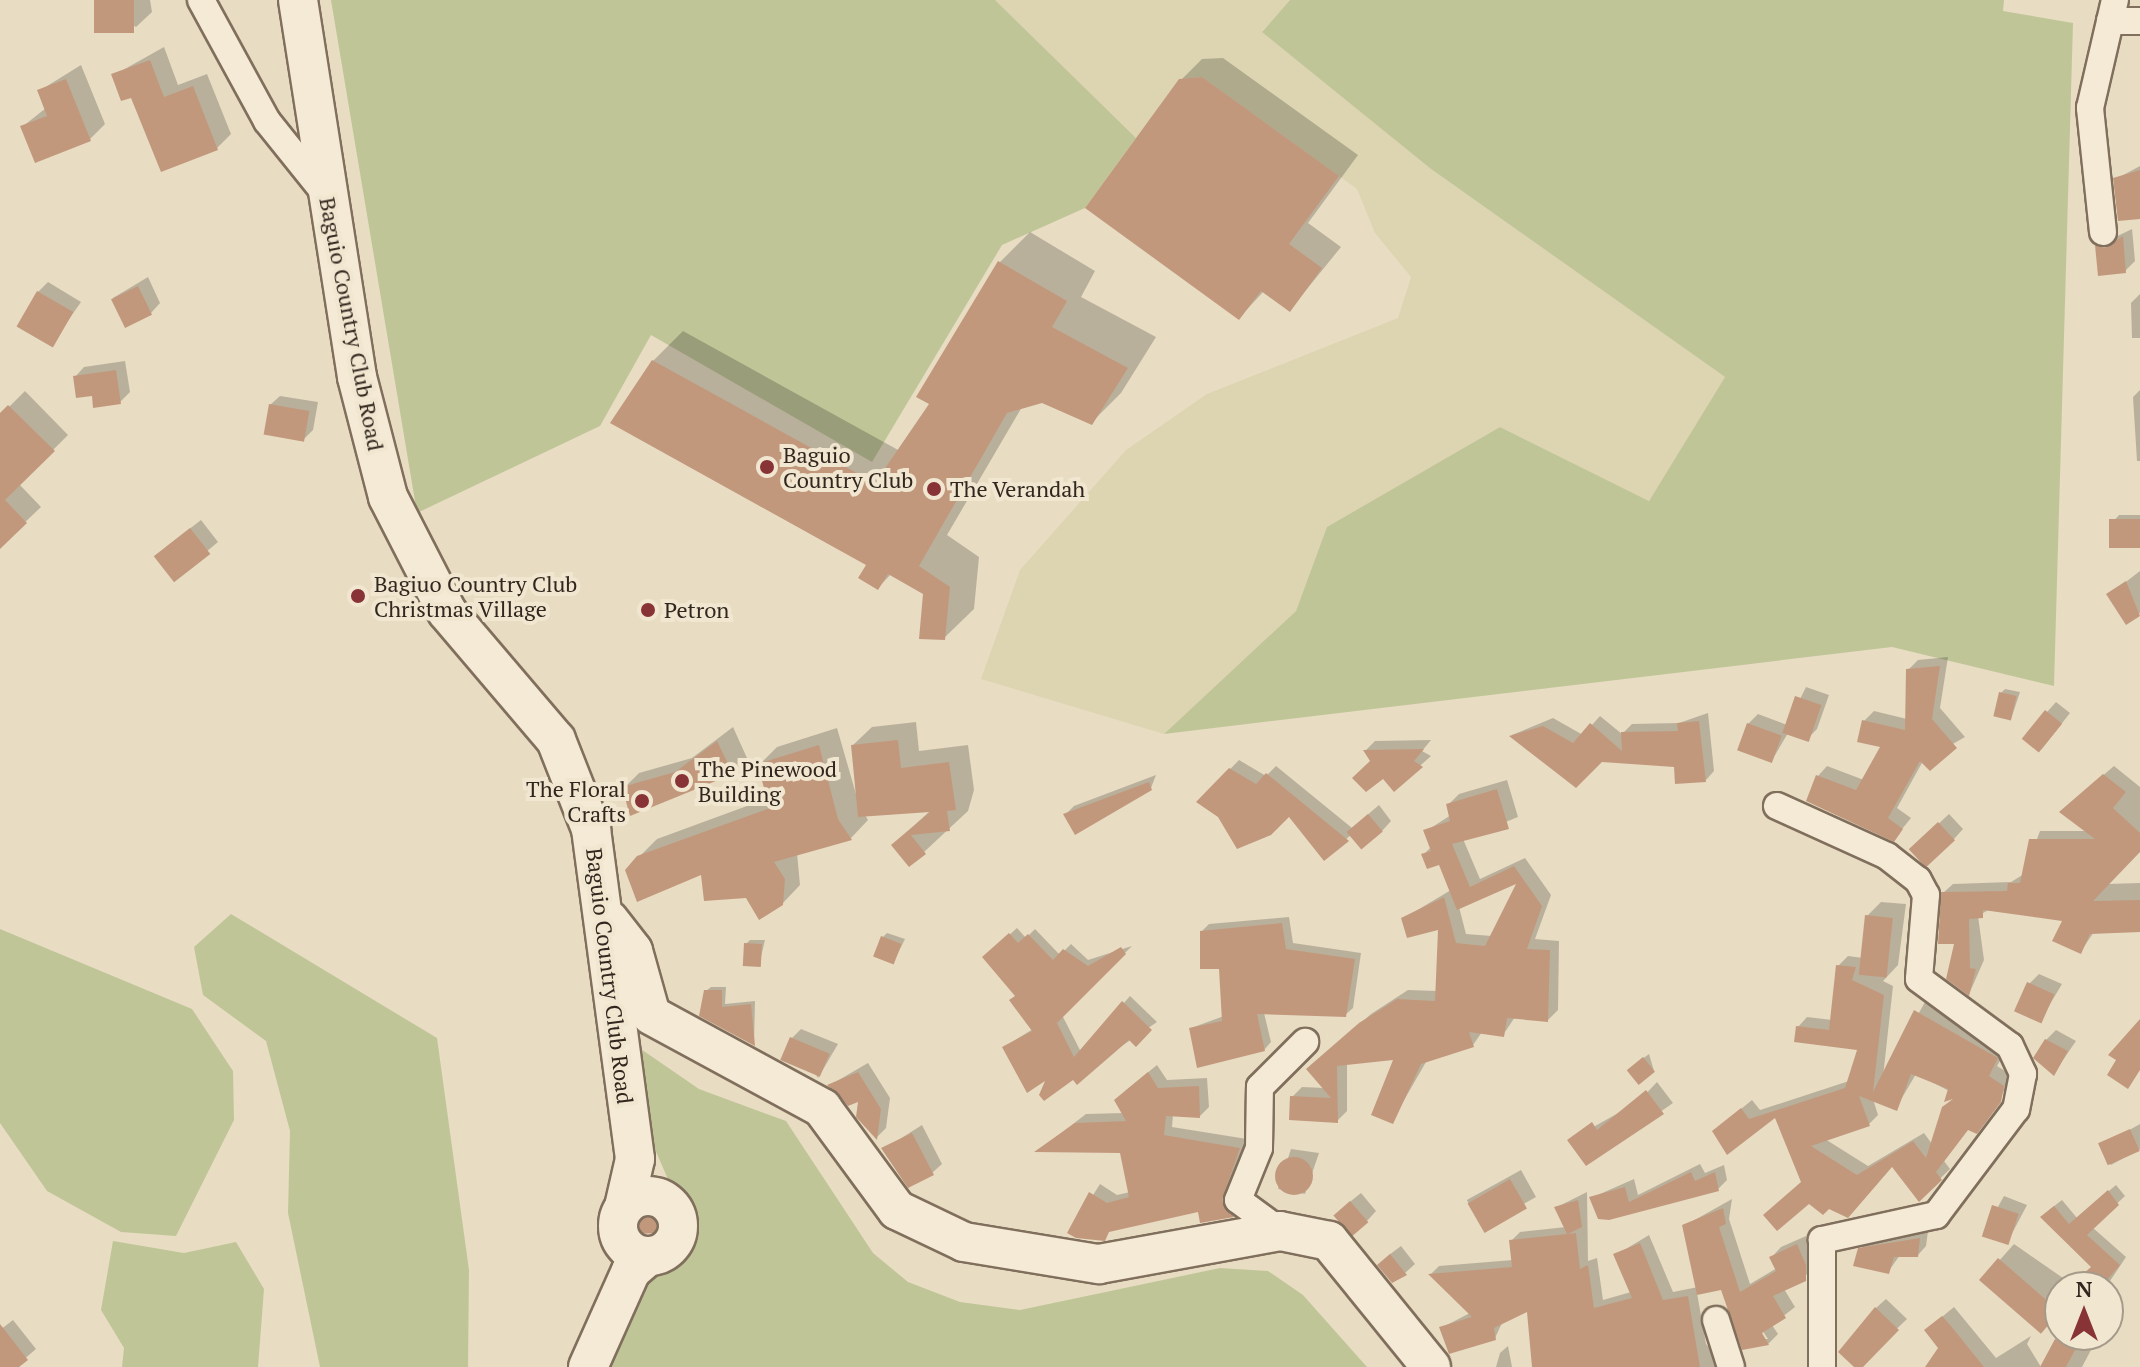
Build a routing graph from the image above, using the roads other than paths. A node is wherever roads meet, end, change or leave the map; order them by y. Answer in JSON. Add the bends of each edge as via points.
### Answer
{"nodes":[{"id":1,"x":201,"y":0,"type":"edge"},
{"id":2,"x":298,"y":0,"type":"edge"},
{"id":3,"x":2113,"y":10,"type":"edge"},
{"id":4,"x":2140,"y":21,"type":"edge"},
{"id":5,"x":318,"y":177,"type":"junction"},
{"id":6,"x":2103,"y":232,"type":"dead end"},
{"id":7,"x":1777,"y":806,"type":"dead end"},
{"id":8,"x":605,"y":915,"type":"junction"},
{"id":9,"x":1305,"y":1042,"type":"dead end"},
{"id":10,"x":635,"y":1159,"type":"junction"},
{"id":11,"x":664,"y":1202,"type":"junction"},
{"id":12,"x":624,"y":1207,"type":"junction"},
{"id":13,"x":1280,"y":1231,"type":"junction"},
{"id":14,"x":636,"y":1259,"type":"junction"},
{"id":15,"x":1716,"y":1320,"type":"dead end"},
{"id":16,"x":588,"y":1367,"type":"edge"},
{"id":17,"x":1431,"y":1367,"type":"edge"},
{"id":18,"x":1731,"y":1367,"type":"edge"},
{"id":19,"x":1822,"y":1367,"type":"edge"}],
"edges":[{"from":1,"to":5,"type":"street","via":[[234,70]]},
{"from":2,"to":5,"type":"main road","name":"Baguio Country Club Road"},
{"from":3,"to":4,"type":"street"},
{"from":3,"to":6,"type":"street","via":[[2090,108]]},
{"from":5,"to":8,"type":"main road","name":"Baguio Country Club Road","via":[[357,377],[388,497],[447,612],[556,740],[587,813]]},
{"from":7,"to":19,"type":"street","via":[[1887,856],[1918,880],[1926,895],[1919,979],[2010,1046],[2023,1074],[2016,1109],[1936,1215],[1822,1240]]},
{"from":8,"to":10,"type":"main road","name":"Baguio Country Club Road"},
{"from":8,"to":13,"type":"main road","via":[[633,951],[651,1015],[822,1108],[862,1171],[897,1210],[925,1225],[996,1249],[1099,1264]]},
{"from":9,"to":13,"type":"street","via":[[1260,1087],[1259,1148],[1238,1200]]},
{"from":10,"to":11,"type":"main road","name":"Baguio Country Club Road"},
{"from":10,"to":12,"type":"main road","name":"Baguio Country Club Road"},
{"from":11,"to":12,"type":"main road","via":[[644,1197]]},
{"from":11,"to":14,"type":"main road","via":[[674,1214],[676,1235],[663,1252]]},
{"from":12,"to":14,"type":"main road","via":[[618,1233]]},
{"from":13,"to":17,"type":"main road","via":[[1329,1241]]},
{"from":14,"to":16,"type":"main road"},
{"from":15,"to":18,"type":"street"}]}
